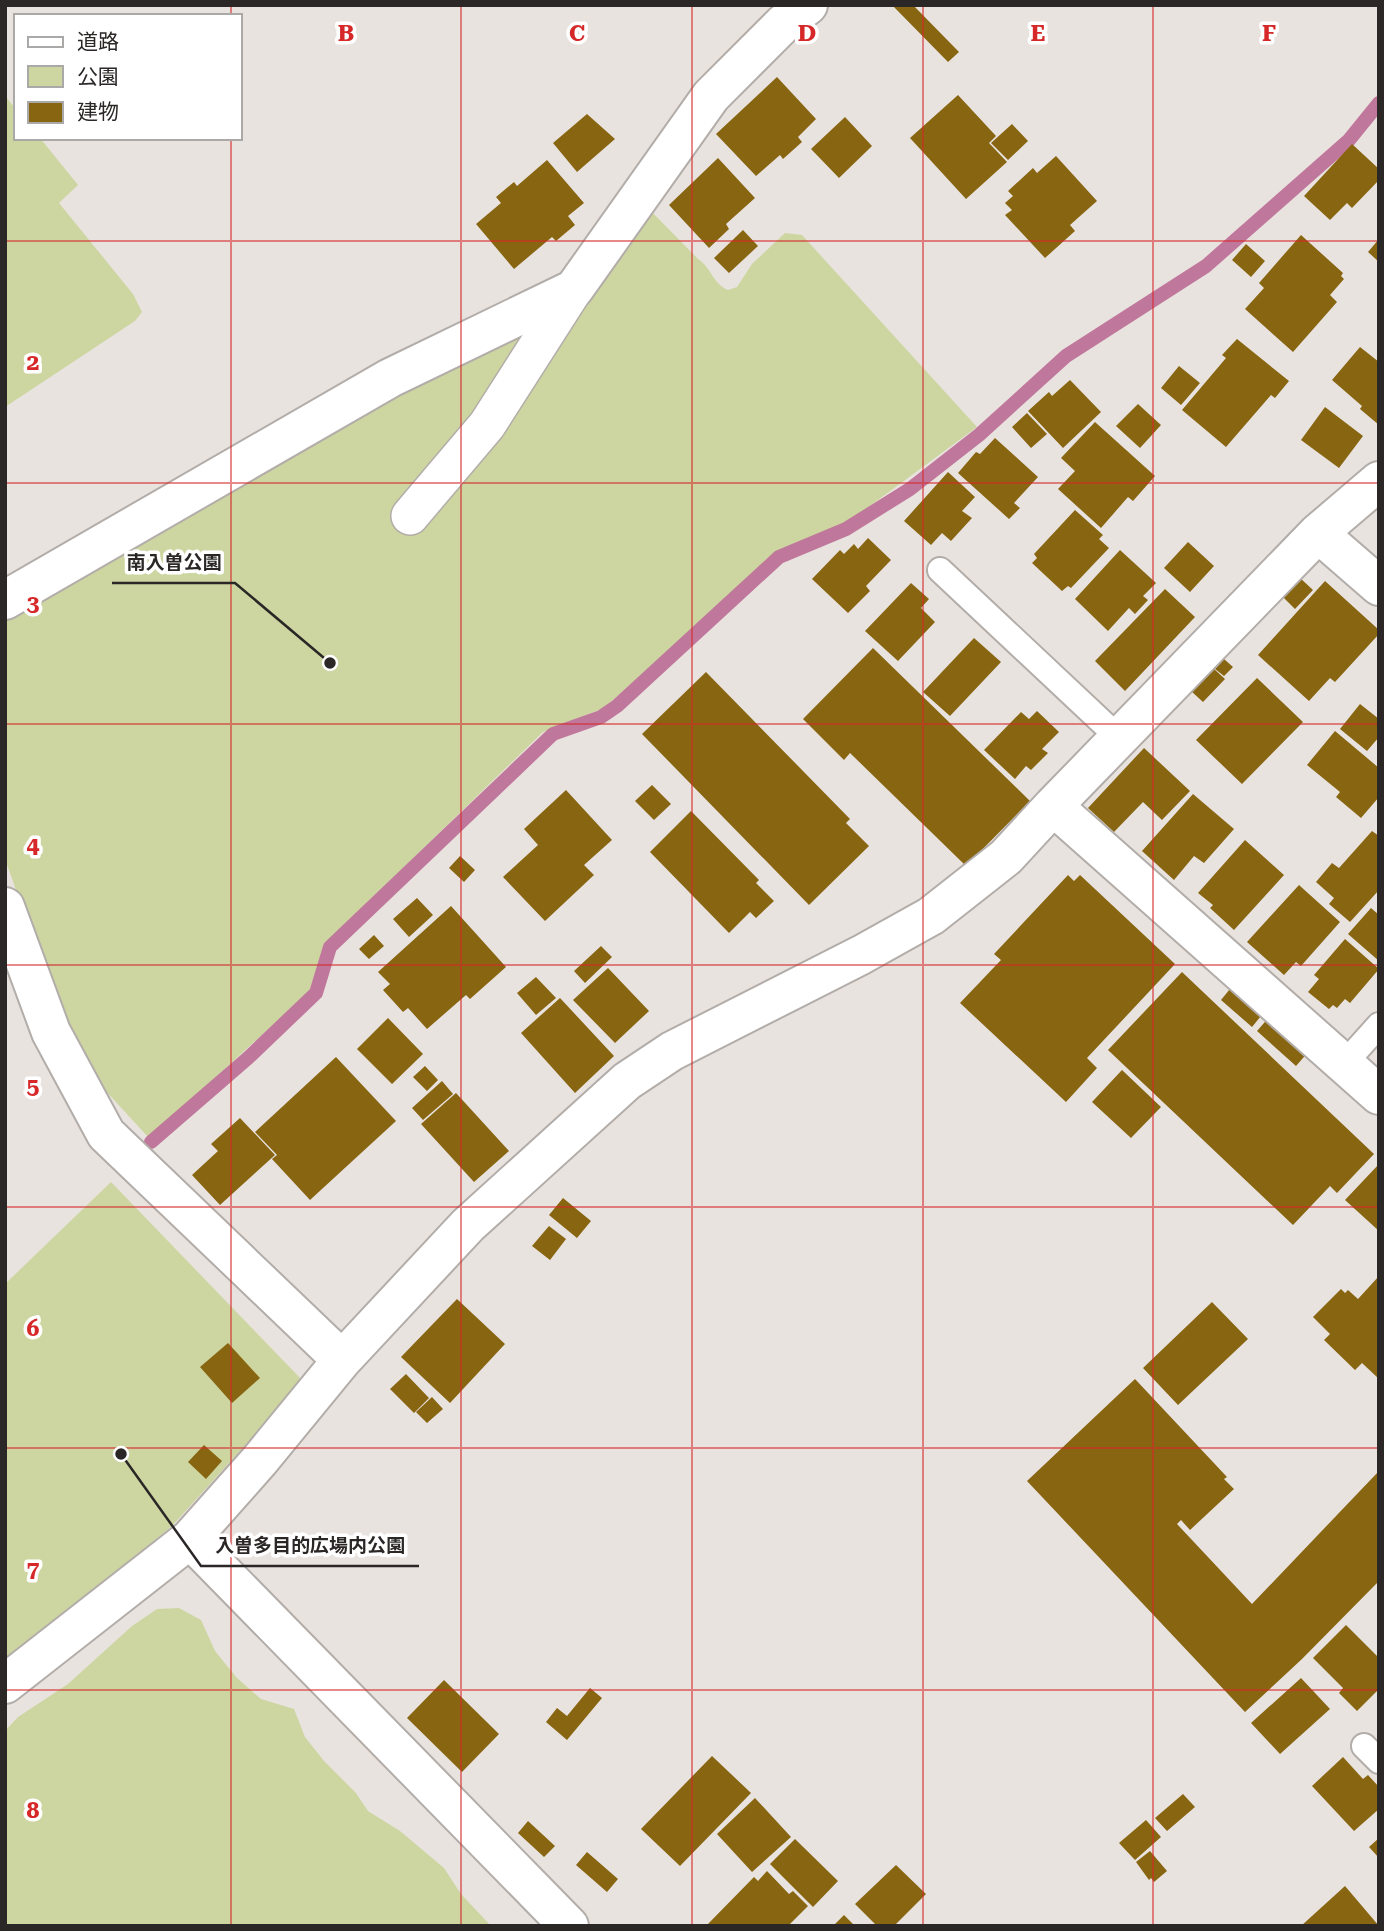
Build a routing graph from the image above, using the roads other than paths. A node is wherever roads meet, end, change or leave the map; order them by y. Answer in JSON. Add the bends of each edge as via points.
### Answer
{"nodes":[{"id":1,"x":808,"y":5,"type":"edge"},
{"id":2,"x":575,"y":289,"type":"junction"},
{"id":3,"x":1379,"y":481,"type":"edge"},
{"id":4,"x":410,"y":516,"type":"dead end"},
{"id":5,"x":1318,"y":533,"type":"junction"},
{"id":6,"x":940,"y":570,"type":"dead end"},
{"id":7,"x":1379,"y":586,"type":"edge"},
{"id":8,"x":5,"y":600,"type":"edge"},
{"id":9,"x":1119,"y":738,"type":"junction"},
{"id":10,"x":1053,"y":806,"type":"junction"},
{"id":11,"x":5,"y":907,"type":"edge"},
{"id":12,"x":1379,"y":1025,"type":"edge"},
{"id":13,"x":1344,"y":1064,"type":"junction"},
{"id":14,"x":1379,"y":1095,"type":"edge"},
{"id":15,"x":342,"y":1360,"type":"junction"},
{"id":16,"x":190,"y":1539,"type":"junction"},
{"id":17,"x":5,"y":1684,"type":"edge"},
{"id":18,"x":569,"y":1926,"type":"edge"}],
"edges":[{"from":1,"to":2,"type":"street","via":[[711,96]]},
{"from":2,"to":4,"type":"street","via":[[487,425]]},
{"from":2,"to":8,"type":"street","via":[[390,378]]},
{"from":3,"to":5,"type":"street"},
{"from":5,"to":7,"type":"street"},
{"from":5,"to":9,"type":"street"},
{"from":6,"to":9,"type":"lane"},
{"from":9,"to":10,"type":"street"},
{"from":10,"to":13,"type":"street"},
{"from":10,"to":15,"type":"street","via":[[1006,857],[931,916],[673,1051],[627,1081],[467,1225]]},
{"from":11,"to":15,"type":"street","via":[[51,1032],[106,1134]]},
{"from":12,"to":13,"type":"lane"},
{"from":13,"to":14,"type":"street"},
{"from":15,"to":16,"type":"street"},
{"from":16,"to":17,"type":"street"},
{"from":16,"to":18,"type":"street"}]}
